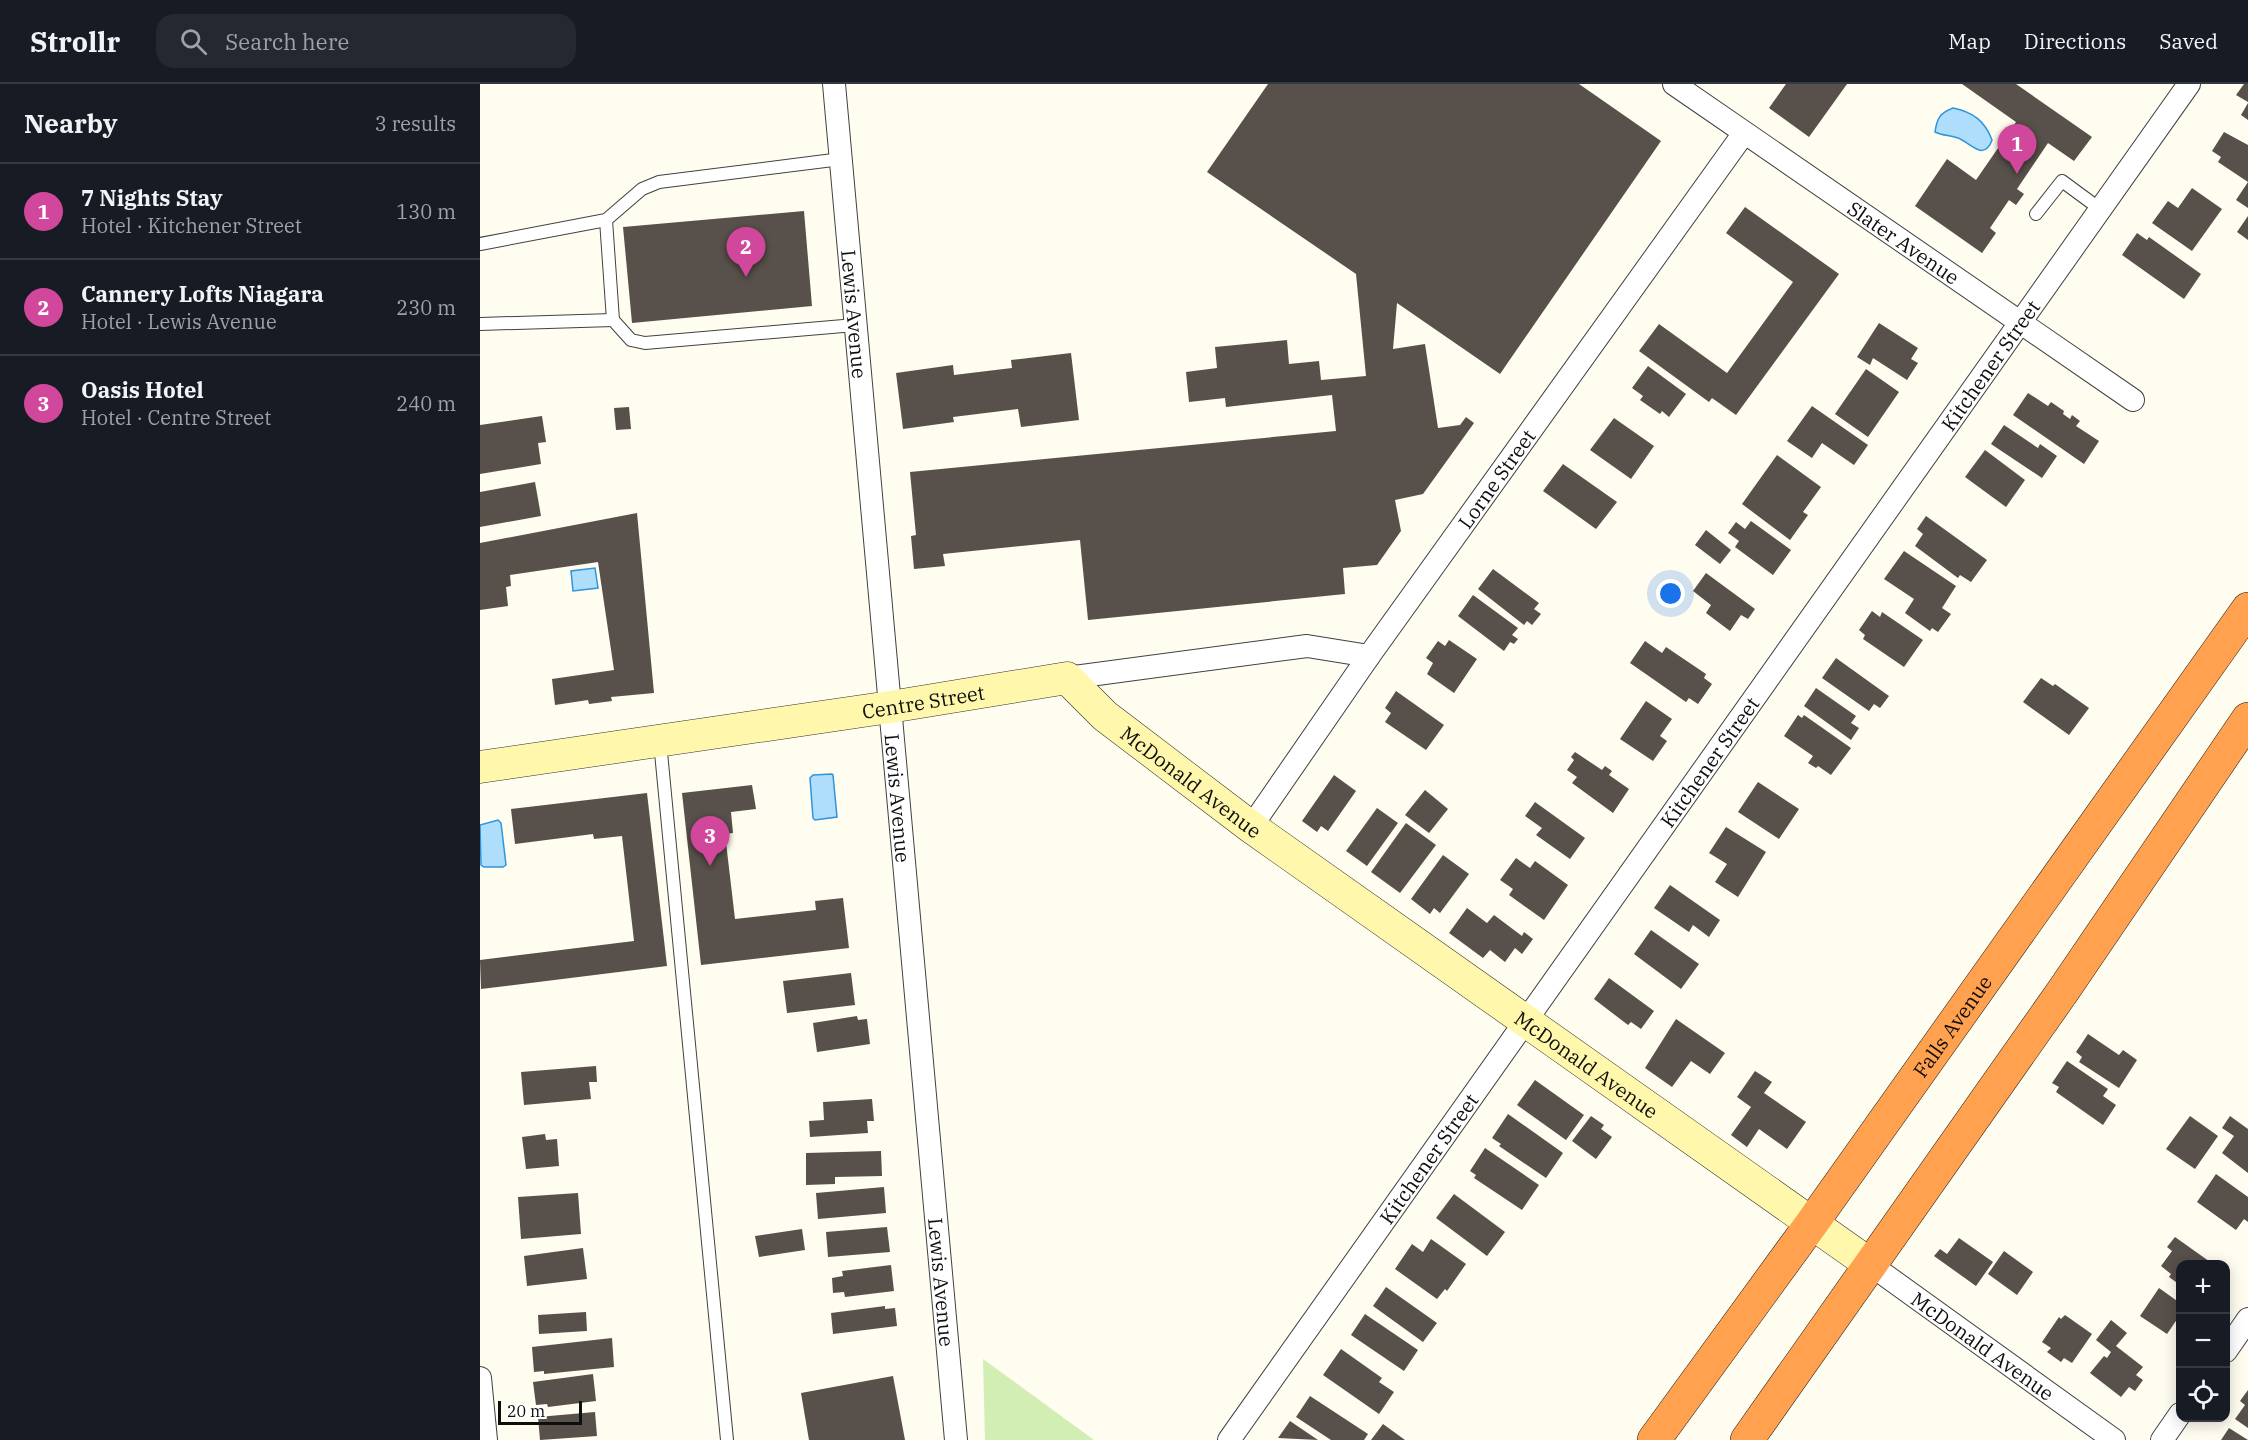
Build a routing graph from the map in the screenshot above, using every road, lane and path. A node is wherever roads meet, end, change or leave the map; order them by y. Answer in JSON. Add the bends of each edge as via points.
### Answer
{"nodes":[{"id":1,"x":834,"y":84,"type":"edge"},
{"id":2,"x":1674,"y":84,"type":"edge"},
{"id":3,"x":2189,"y":84,"type":"edge"},
{"id":4,"x":1744,"y":133,"type":"junction"},
{"id":5,"x":841,"y":159,"type":"junction"},
{"id":6,"x":2100,"y":209,"type":"junction"},
{"id":7,"x":2036,"y":214,"type":"dead end"},
{"id":8,"x":606,"y":220,"type":"junction"},
{"id":9,"x":480,"y":244,"type":"edge"},
{"id":10,"x":613,"y":320,"type":"junction"},
{"id":11,"x":2019,"y":322,"type":"junction"},
{"id":12,"x":480,"y":324,"type":"edge"},
{"id":13,"x":855,"y":325,"type":"junction"},
{"id":14,"x":2133,"y":400,"type":"dead end"},
{"id":15,"x":2248,"y":609,"type":"edge"},
{"id":16,"x":1368,"y":656,"type":"junction"},
{"id":17,"x":1067,"y":678,"type":"junction"},
{"id":18,"x":890,"y":707,"type":"junction"},
{"id":19,"x":2248,"y":719,"type":"edge"},
{"id":20,"x":659,"y":740,"type":"junction"},
{"id":21,"x":480,"y":767,"type":"edge"},
{"id":22,"x":1251,"y":827,"type":"junction"},
{"id":23,"x":1527,"y":1021,"type":"junction"},
{"id":24,"x":1812,"y":1223,"type":"junction"},
{"id":25,"x":1871,"y":1265,"type":"junction"},
{"id":26,"x":2247,"y":1324,"type":"edge"},
{"id":27,"x":2230,"y":1346,"type":"edge"},
{"id":28,"x":480,"y":1378,"type":"edge"},
{"id":29,"x":2176,"y":1421,"type":"edge"},
{"id":30,"x":486,"y":1440,"type":"edge"},
{"id":31,"x":727,"y":1440,"type":"edge"},
{"id":32,"x":956,"y":1440,"type":"edge"},
{"id":33,"x":1229,"y":1440,"type":"edge"},
{"id":34,"x":1654,"y":1440,"type":"edge"},
{"id":35,"x":1747,"y":1440,"type":"edge"},
{"id":36,"x":2114,"y":1440,"type":"edge"},
{"id":37,"x":2162,"y":1440,"type":"edge"}],
"edges":[{"from":1,"to":5,"type":"street","name":"Lewis Avenue"},
{"from":2,"to":4,"type":"street","name":"Slater Avenue"},
{"from":3,"to":6,"type":"street","name":"Kitchener Street"},
{"from":4,"to":11,"type":"street","name":"Slater Avenue"},
{"from":4,"to":16,"type":"street","name":"Lorne Street"},
{"from":5,"to":8,"type":"lane","via":[[659,182],[642,189]]},
{"from":5,"to":13,"type":"street","name":"Lewis Avenue"},
{"from":6,"to":7,"type":"lane","via":[[2062,181]]},
{"from":6,"to":11,"type":"street","name":"Kitchener Street"},
{"from":8,"to":9,"type":"lane"},
{"from":8,"to":10,"type":"lane"},
{"from":10,"to":12,"type":"lane"},
{"from":10,"to":13,"type":"lane","via":[[631,340],[645,343]]},
{"from":11,"to":14,"type":"street","name":"Slater Avenue"},
{"from":11,"to":23,"type":"street","name":"Kitchener Street"},
{"from":13,"to":18,"type":"street","name":"Lewis Avenue"},
{"from":15,"to":24,"type":"highway","name":"Falls Avenue"},
{"from":16,"to":17,"type":"street","name":"Centre Street","via":[[1307,646]]},
{"from":16,"to":22,"type":"street","name":"Lorne Street"},
{"from":17,"to":18,"type":"street","name":"Centre Street"},
{"from":17,"to":22,"type":"street","name":"McDonald Avenue","via":[[1106,716]]},
{"from":18,"to":20,"type":"street","name":"Centre Street"},
{"from":18,"to":32,"type":"street","name":"Lewis Avenue"},
{"from":19,"to":25,"type":"highway"},
{"from":20,"to":21,"type":"street","name":"Centre Street"},
{"from":20,"to":31,"type":"lane"},
{"from":22,"to":23,"type":"street","name":"McDonald Avenue"},
{"from":23,"to":24,"type":"street","name":"McDonald Avenue"},
{"from":23,"to":33,"type":"street","name":"Kitchener Street"},
{"from":24,"to":25,"type":"street","name":"McDonald Avenue"},
{"from":24,"to":34,"type":"highway","name":"Falls Avenue"},
{"from":25,"to":35,"type":"highway"},
{"from":25,"to":36,"type":"street","name":"McDonald Avenue"},
{"from":26,"to":27,"type":"street"},
{"from":28,"to":30,"type":"street"},
{"from":29,"to":37,"type":"street"}]}
